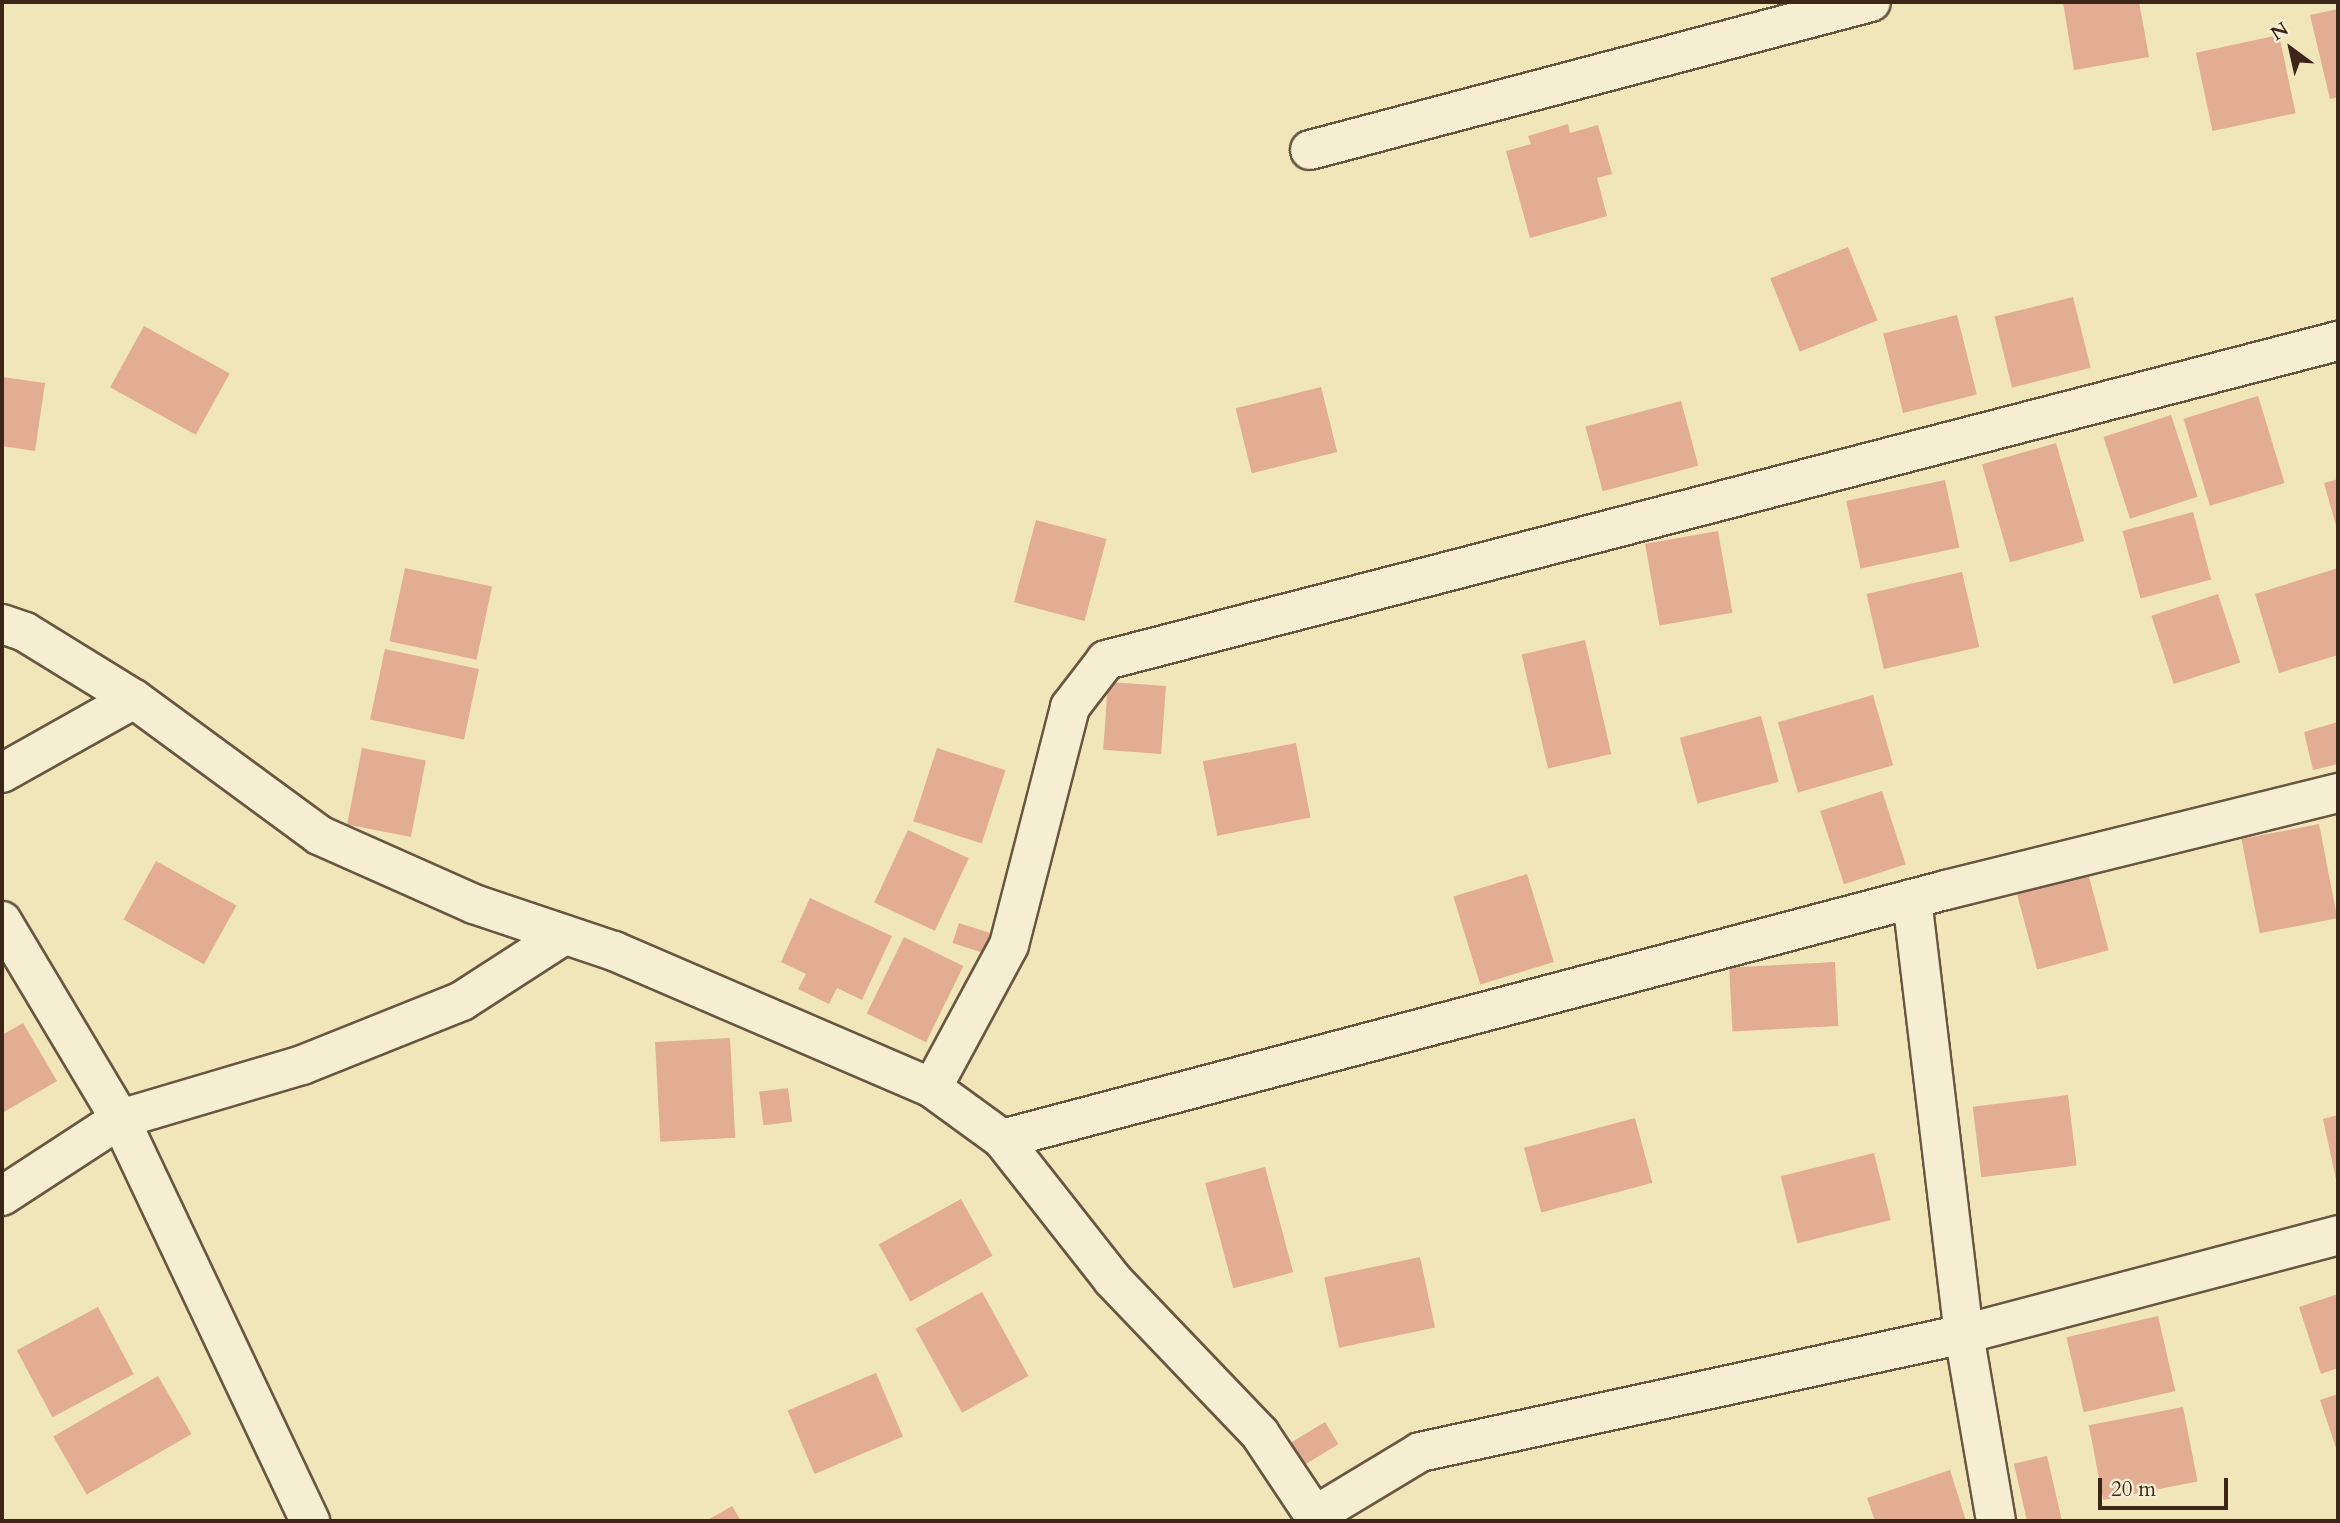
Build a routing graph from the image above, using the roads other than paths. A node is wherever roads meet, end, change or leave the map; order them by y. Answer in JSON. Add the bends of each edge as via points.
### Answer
{"nodes":[{"id":1,"x":1871,"y":2,"type":"edge"},
{"id":2,"x":1310,"y":150,"type":"dead end"},
{"id":3,"x":2338,"y":341,"type":"edge"},
{"id":4,"x":2,"y":624,"type":"edge"},
{"id":5,"x":134,"y":699,"type":"junction"},
{"id":6,"x":2,"y":773,"type":"edge"},
{"id":7,"x":2338,"y":793,"type":"edge"},
{"id":8,"x":1912,"y":899,"type":"junction"},
{"id":9,"x":2,"y":921,"type":"edge"},
{"id":10,"x":564,"y":935,"type":"junction"},
{"id":11,"x":932,"y":1088,"type":"junction"},
{"id":12,"x":120,"y":1119,"type":"junction"},
{"id":13,"x":1002,"y":1139,"type":"junction"},
{"id":14,"x":2,"y":1196,"type":"edge"},
{"id":15,"x":2338,"y":1235,"type":"edge"},
{"id":16,"x":1964,"y":1334,"type":"junction"},
{"id":17,"x":1316,"y":1519,"type":"edge"},
{"id":18,"x":310,"y":1521,"type":"edge"},
{"id":19,"x":1996,"y":1521,"type":"edge"}],
"edges":[{"from":1,"to":2,"type":"street"},
{"from":3,"to":11,"type":"street","via":[[1106,660],[1070,707],[1009,945]]},
{"from":4,"to":5,"type":"street","via":[[25,632]]},
{"from":5,"to":6,"type":"street"},
{"from":5,"to":10,"type":"street","via":[[319,835],[474,904]]},
{"from":7,"to":8,"type":"street"},
{"from":8,"to":13,"type":"street"},
{"from":8,"to":16,"type":"street"},
{"from":9,"to":12,"type":"street"},
{"from":10,"to":11,"type":"street","via":[[614,951]]},
{"from":10,"to":12,"type":"street","via":[[462,1001],[302,1065]]},
{"from":11,"to":13,"type":"street"},
{"from":12,"to":14,"type":"street"},
{"from":12,"to":18,"type":"street"},
{"from":13,"to":17,"type":"street","via":[[1112,1279],[1260,1434]]},
{"from":15,"to":16,"type":"street"},
{"from":16,"to":17,"type":"street","via":[[1420,1452]]},
{"from":16,"to":19,"type":"street"}]}
